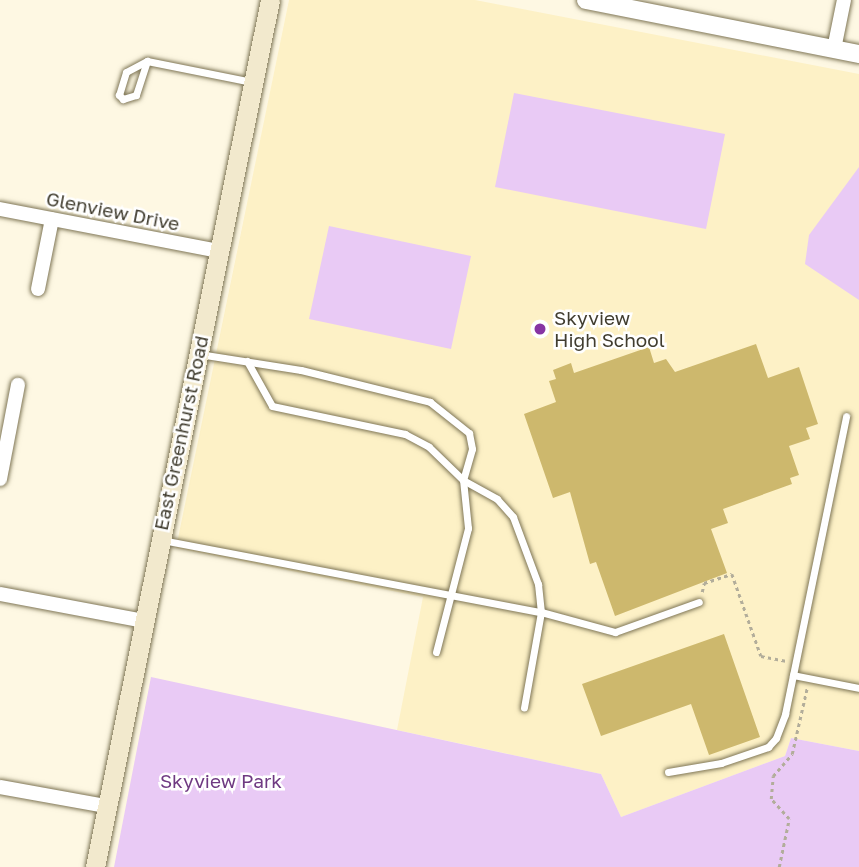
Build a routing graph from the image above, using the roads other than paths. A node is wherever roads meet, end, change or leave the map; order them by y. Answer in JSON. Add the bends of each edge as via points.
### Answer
{"nodes":[{"id":1,"x":270,"y":0,"type":"edge"},
{"id":2,"x":586,"y":0,"type":"edge"},
{"id":3,"x":844,"y":0,"type":"edge"},
{"id":4,"x":834,"y":50,"type":"junction"},
{"id":5,"x":859,"y":54,"type":"edge"},
{"id":6,"x":146,"y":61,"type":"junction"},
{"id":7,"x":253,"y":82,"type":"junction"},
{"id":8,"x":0,"y":209,"type":"edge"},
{"id":9,"x":52,"y":219,"type":"junction"},
{"id":10,"x":218,"y":251,"type":"junction"},
{"id":11,"x":38,"y":289,"type":"dead end"},
{"id":12,"x":197,"y":353,"type":"junction"},
{"id":13,"x":247,"y":361,"type":"junction"},
{"id":14,"x":18,"y":384,"type":"dead end"},
{"id":15,"x":846,"y":416,"type":"dead end"},
{"id":16,"x":0,"y":479,"type":"edge"},
{"id":17,"x":463,"y":480,"type":"junction"},
{"id":18,"x":159,"y":540,"type":"junction"},
{"id":19,"x":0,"y":594,"type":"edge"},
{"id":20,"x":448,"y":594,"type":"junction"},
{"id":21,"x":699,"y":602,"type":"road end"},
{"id":22,"x":541,"y":611,"type":"junction"},
{"id":23,"x":144,"y":621,"type":"junction"},
{"id":24,"x":436,"y":652,"type":"dead end"},
{"id":25,"x":793,"y":675,"type":"junction"},
{"id":26,"x":859,"y":688,"type":"edge"},
{"id":27,"x":524,"y":707,"type":"dead end"},
{"id":28,"x":667,"y":772,"type":"dead end"},
{"id":29,"x":0,"y":787,"type":"edge"},
{"id":30,"x":106,"y":806,"type":"junction"},
{"id":31,"x":95,"y":867,"type":"edge"}],
"edges":[{"from":1,"to":7,"type":"main road","name":"East Greenhurst Road"},
{"from":2,"to":4,"type":"street"},
{"from":3,"to":4,"type":"street"},
{"from":4,"to":5,"type":"street"},
{"from":6,"to":6,"type":"lane","via":[[136,95],[123,99],[120,84],[126,72]]},
{"from":6,"to":7,"type":"lane"},
{"from":7,"to":10,"type":"main road","name":"East Greenhurst Road"},
{"from":8,"to":9,"type":"street","name":"Glenview Drive"},
{"from":9,"to":10,"type":"street","name":"Glenview Drive"},
{"from":9,"to":11,"type":"street"},
{"from":10,"to":12,"type":"main road","name":"East Greenhurst Road"},
{"from":12,"to":13,"type":"lane"},
{"from":12,"to":18,"type":"main road","name":"East Greenhurst Road"},
{"from":13,"to":17,"type":"lane","via":[[272,406],[405,434],[429,447]]},
{"from":13,"to":17,"type":"lane","via":[[389,389],[430,402],[469,433],[472,449]]},
{"from":14,"to":16,"type":"street"},
{"from":15,"to":25,"type":"lane"},
{"from":17,"to":20,"type":"lane","via":[[468,528]]},
{"from":17,"to":22,"type":"lane","via":[[488,493],[513,517],[538,584]]},
{"from":18,"to":20,"type":"lane"},
{"from":18,"to":23,"type":"main road","name":"East Greenhurst Road"},
{"from":19,"to":23,"type":"street"},
{"from":20,"to":22,"type":"lane"},
{"from":20,"to":24,"type":"lane"},
{"from":21,"to":22,"type":"lane","via":[[615,632]]},
{"from":22,"to":27,"type":"lane"},
{"from":23,"to":30,"type":"main road","name":"East Greenhurst Road"},
{"from":25,"to":26,"type":"lane"},
{"from":25,"to":28,"type":"lane","via":[[773,743],[721,763]]},
{"from":29,"to":30,"type":"street"},
{"from":30,"to":31,"type":"main road","name":"East Greenhurst Road"}]}
